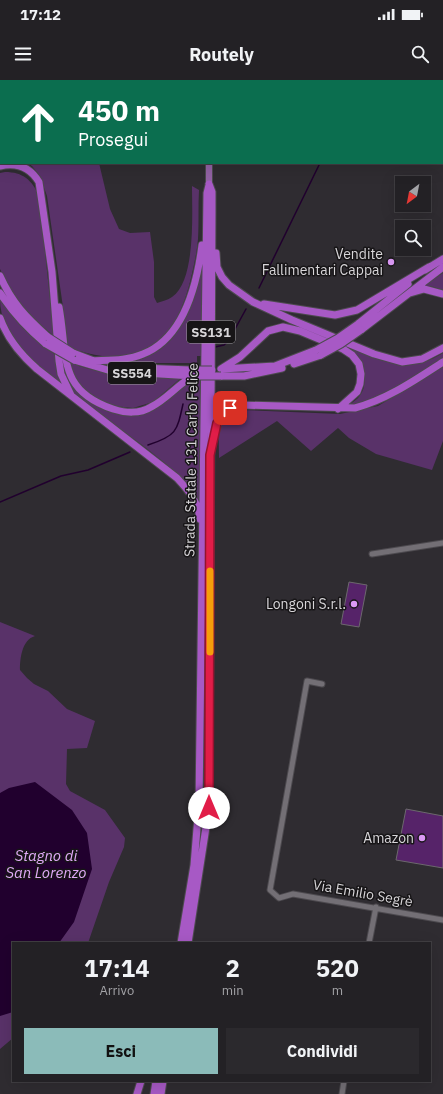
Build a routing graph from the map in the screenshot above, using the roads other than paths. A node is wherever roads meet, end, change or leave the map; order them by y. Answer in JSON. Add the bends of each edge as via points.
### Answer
{"nodes":[{"id":1,"x":210,"y":164,"type":"edge"},
{"id":2,"x":0,"y":166,"type":"edge"},
{"id":3,"x":209,"y":184,"type":"joint"},
{"id":4,"x":209,"y":210,"type":"junction"},
{"id":5,"x":443,"y":259,"type":"edge"},
{"id":6,"x":428,"y":267,"type":"junction"},
{"id":7,"x":443,"y":267,"type":"edge"},
{"id":8,"x":52,"y":272,"type":"junction"},
{"id":9,"x":0,"y":276,"type":"edge"},
{"id":10,"x":0,"y":293,"type":"edge"},
{"id":11,"x":443,"y":294,"type":"edge"},
{"id":12,"x":403,"y":296,"type":"junction"},
{"id":13,"x":253,"y":302,"type":"junction"},
{"id":14,"x":0,"y":318,"type":"edge"},
{"id":15,"x":360,"y":327,"type":"junction"},
{"id":16,"x":443,"y":348,"type":"edge"},
{"id":17,"x":73,"y":356,"type":"junction"},
{"id":18,"x":91,"y":361,"type":"junction"},
{"id":19,"x":443,"y":362,"type":"edge"},
{"id":20,"x":191,"y":373,"type":"junction"},
{"id":21,"x":221,"y":373,"type":"junction"},
{"id":22,"x":72,"y":397,"type":"junction"},
{"id":23,"x":338,"y":409,"type":"junction"},
{"id":24,"x":210,"y":455,"type":"junction"},
{"id":25,"x":443,"y":543,"type":"edge"},
{"id":26,"x":203,"y":546,"type":"junction"},
{"id":27,"x":372,"y":554,"type":"dead end"},
{"id":28,"x":322,"y":684,"type":"dead end"},
{"id":29,"x":376,"y":908,"type":"junction"},
{"id":30,"x":443,"y":920,"type":"edge"},
{"id":31,"x":181,"y":942,"type":"edge"},
{"id":32,"x":188,"y":942,"type":"edge"},
{"id":33,"x":369,"y":942,"type":"edge"},
{"id":34,"x":156,"y":1082,"type":"edge"},
{"id":35,"x":163,"y":1082,"type":"edge"},
{"id":36,"x":168,"y":1082,"type":"edge"},
{"id":37,"x":344,"y":1082,"type":"edge"},
{"id":38,"x":140,"y":1083,"type":"edge"},
{"id":39,"x":133,"y":1094,"type":"edge"},
{"id":40,"x":137,"y":1094,"type":"edge"},
{"id":41,"x":154,"y":1094,"type":"edge"},
{"id":42,"x":161,"y":1094,"type":"edge"},
{"id":43,"x":165,"y":1094,"type":"edge"},
{"id":44,"x":342,"y":1094,"type":"edge"}],
"edges":[{"from":1,"to":3,"type":"main road"},
{"from":2,"to":8,"type":"highway","via":[[21,166],[39,182]]},
{"from":3,"to":4,"type":"highway","name":"Strada Statale 131 Carlo Felice","number":"SS131"},
{"from":4,"to":13,"type":"highway","via":[[216,217],[218,267],[222,277]]},
{"from":4,"to":18,"type":"highway","via":[[203,217],[198,268],[187,305],[176,328],[161,344],[143,354],[120,360]]},
{"from":4,"to":24,"type":"highway","name":"Strada Statale 131 Carlo Felice","number":"SS131"},
{"from":4,"to":26,"type":"highway","name":"Strada Statale 131 Carlo Felice","number":"SS131"},
{"from":5,"to":6,"type":"highway","number":"SS554"},
{"from":6,"to":13,"type":"highway","via":[[357,310],[335,315]]},
{"from":6,"to":15,"type":"highway","number":"SS554"},
{"from":7,"to":12,"type":"highway","number":"SS554"},
{"from":8,"to":20,"type":"highway","via":[[69,375],[80,391],[89,398],[120,411],[138,413],[151,408]]},
{"from":8,"to":22,"type":"highway","via":[[61,374]]},
{"from":9,"to":17,"type":"highway","number":"SS554","bridge":true,"via":[[16,305],[48,337]]},
{"from":10,"to":17,"type":"highway","number":"SS554","bridge":true,"via":[[23,323],[46,344]]},
{"from":11,"to":12,"type":"highway","via":[[424,289]]},
{"from":12,"to":15,"type":"highway","number":"SS554"},
{"from":13,"to":16,"type":"highway","via":[[374,354],[402,362],[422,359]]},
{"from":14,"to":22,"type":"highway","via":[[21,354]]},
{"from":15,"to":21,"type":"highway","number":"SS554","bridge":true,"via":[[338,338],[319,352],[275,366]]},
{"from":17,"to":18,"type":"highway","number":"SS554"},
{"from":17,"to":20,"type":"highway","number":"SS554","via":[[111,371]]},
{"from":18,"to":20,"type":"highway","number":"SS554","via":[[115,367]]},
{"from":19,"to":23,"type":"highway","via":[[372,403]]},
{"from":20,"to":21,"type":"highway","number":"SS554","bridge":true},
{"from":20,"to":21,"type":"highway","number":"SS554","bridge":true,"via":[[212,370]]},
{"from":21,"to":23,"type":"highway","via":[[268,331],[283,327],[300,331],[343,349],[359,364],[361,374],[357,392]]},
{"from":22,"to":26,"type":"highway","via":[[177,478],[189,491],[199,509],[200,542]]},
{"from":23,"to":24,"type":"highway","via":[[241,405],[230,408],[217,423]]},
{"from":24,"to":32,"type":"highway","name":"Strada Statale 131 Carlo Felice","number":"SS131","via":[[209,808]]},
{"from":25,"to":27,"type":"street"},
{"from":26,"to":31,"type":"highway","name":"Strada Statale 131 Carlo Felice","number":"SS131","via":[[199,804],[194,865]]},
{"from":28,"to":29,"type":"street","name":"Via Emilio Segrè","via":[[307,681],[270,890],[279,898],[293,894]]},
{"from":29,"to":30,"type":"street","name":"Via Emilio Segrè"},
{"from":29,"to":33,"type":"street"},
{"from":34,"to":41,"type":"highway"},
{"from":35,"to":42,"type":"highway"},
{"from":36,"to":43,"type":"highway"},
{"from":37,"to":44,"type":"street"},
{"from":38,"to":39,"type":"highway"},
{"from":38,"to":40,"type":"highway"}]}
